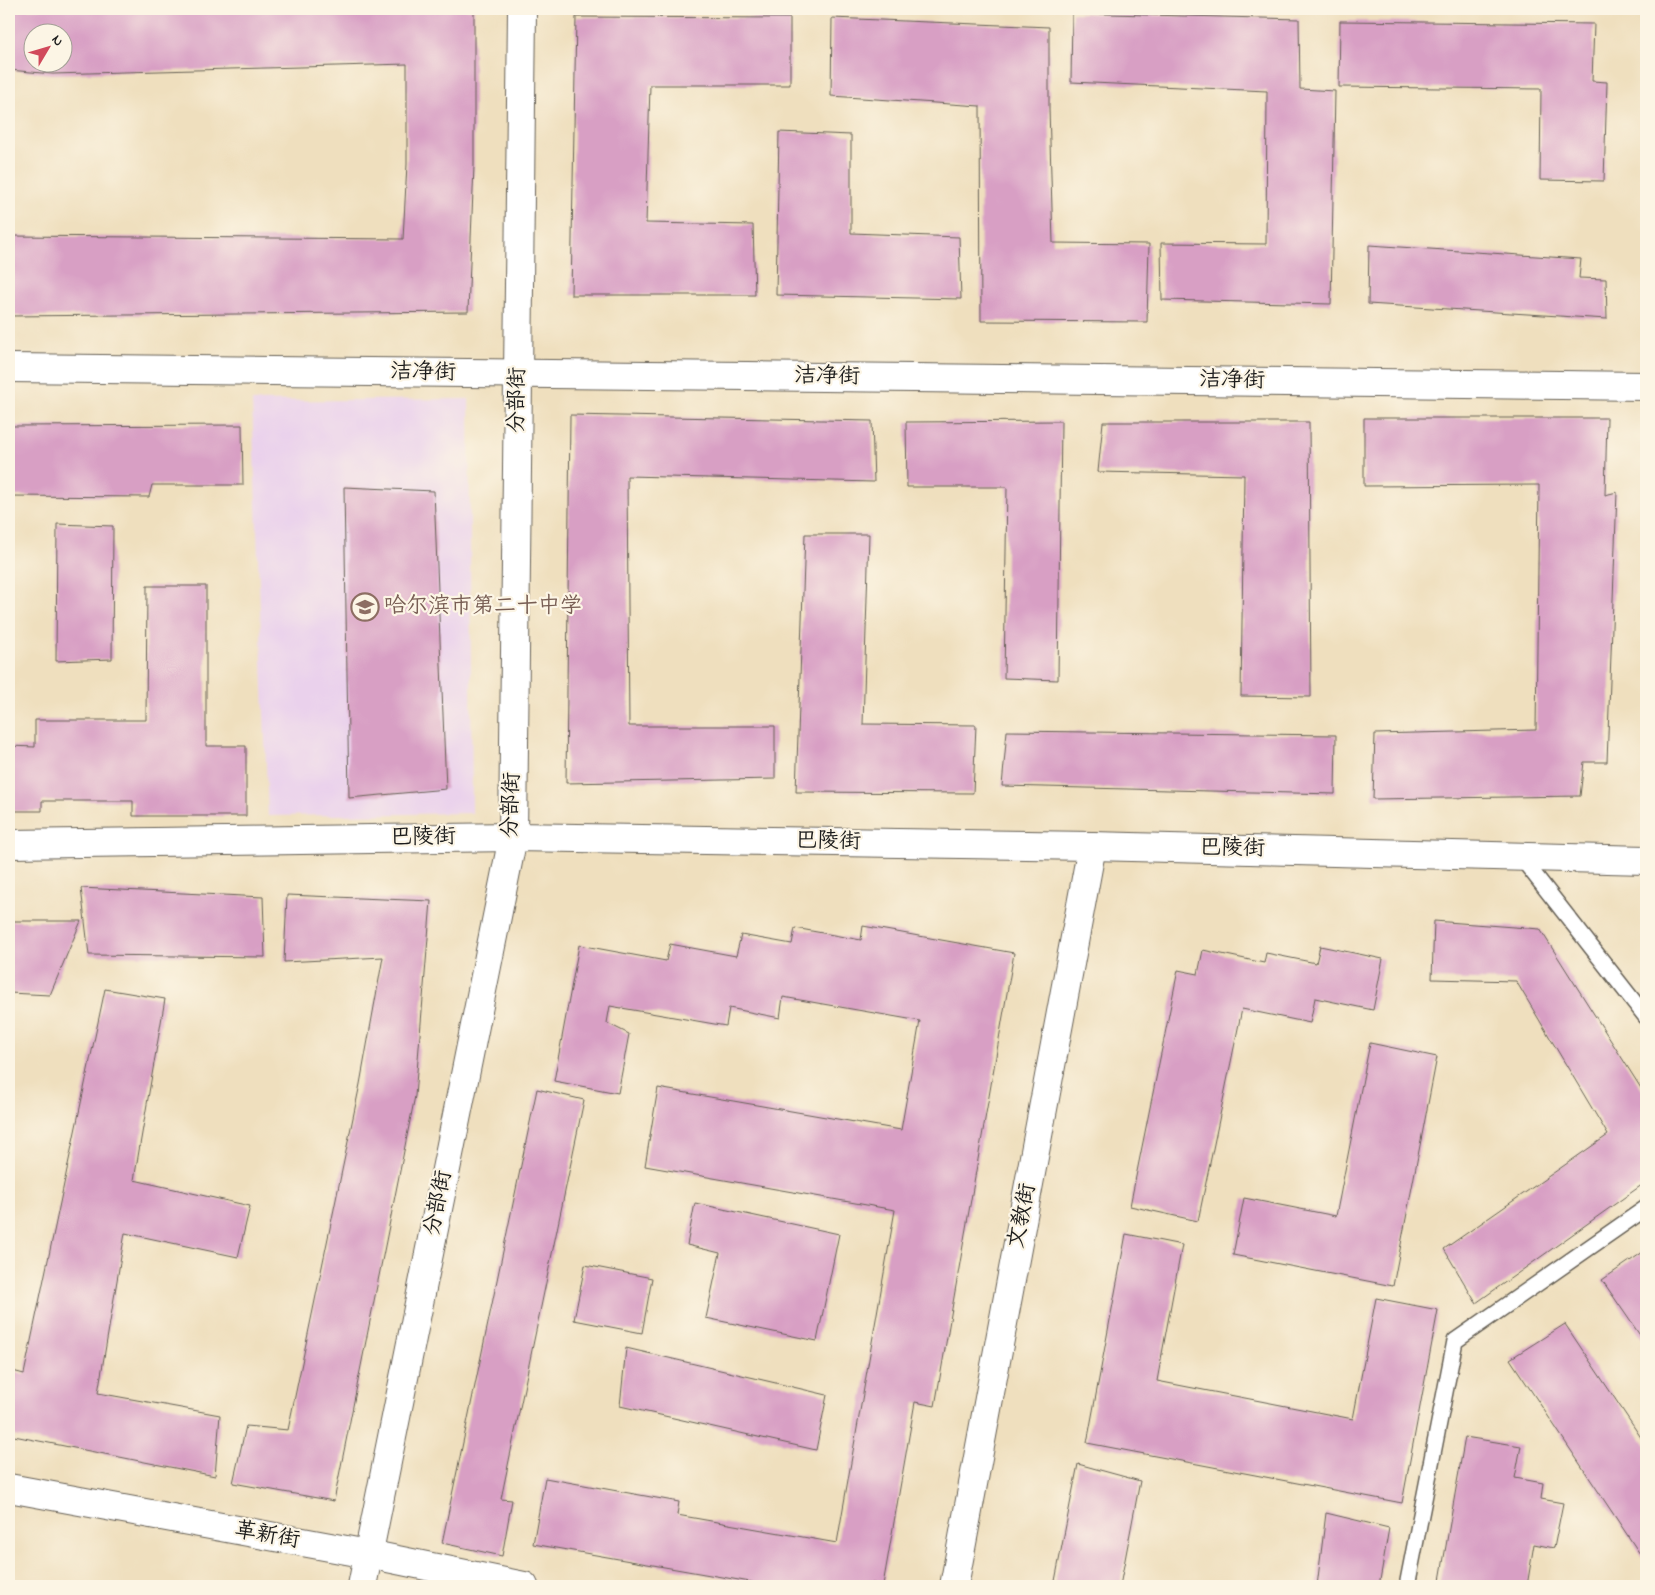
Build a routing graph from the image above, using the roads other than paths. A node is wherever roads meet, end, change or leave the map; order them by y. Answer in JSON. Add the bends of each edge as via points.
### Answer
{"nodes":[{"id":1,"x":522,"y":9,"type":"edge"},
{"id":2,"x":9,"y":368,"type":"edge"},
{"id":3,"x":519,"y":374,"type":"junction"},
{"id":4,"x":1646,"y":386,"type":"edge"},
{"id":5,"x":513,"y":837,"type":"junction"},
{"id":6,"x":9,"y":844,"type":"edge"},
{"id":7,"x":1092,"y":846,"type":"junction"},
{"id":8,"x":1520,"y":856,"type":"junction"},
{"id":9,"x":1646,"y":860,"type":"edge"},
{"id":10,"x":1646,"y":1017,"type":"edge"},
{"id":11,"x":1646,"y":1208,"type":"edge"},
{"id":12,"x":9,"y":1488,"type":"edge"},
{"id":13,"x":368,"y":1554,"type":"junction"},
{"id":14,"x":362,"y":1586,"type":"edge"},
{"id":15,"x":524,"y":1586,"type":"edge"},
{"id":16,"x":954,"y":1586,"type":"edge"},
{"id":17,"x":1408,"y":1586,"type":"edge"}],
"edges":[{"from":1,"to":3,"type":"street","name":"分部街"},
{"from":2,"to":3,"type":"street","name":"洁净街"},
{"from":3,"to":4,"type":"street","name":"洁净街"},
{"from":3,"to":5,"type":"street","name":"分部街"},
{"from":5,"to":6,"type":"street","name":"巴陵街"},
{"from":5,"to":7,"type":"street","name":"巴陵街"},
{"from":5,"to":13,"type":"street","name":"分部街"},
{"from":7,"to":8,"type":"street","name":"巴陵街"},
{"from":7,"to":16,"type":"street","name":"文教街"},
{"from":8,"to":9,"type":"street","name":"巴陵街"},
{"from":8,"to":10,"type":"lane"},
{"from":11,"to":17,"type":"lane","via":[[1455,1341]]},
{"from":12,"to":13,"type":"street","name":"革新街"},
{"from":13,"to":14,"type":"street","name":"分部街"},
{"from":13,"to":15,"type":"street","name":"革新街"}]}
